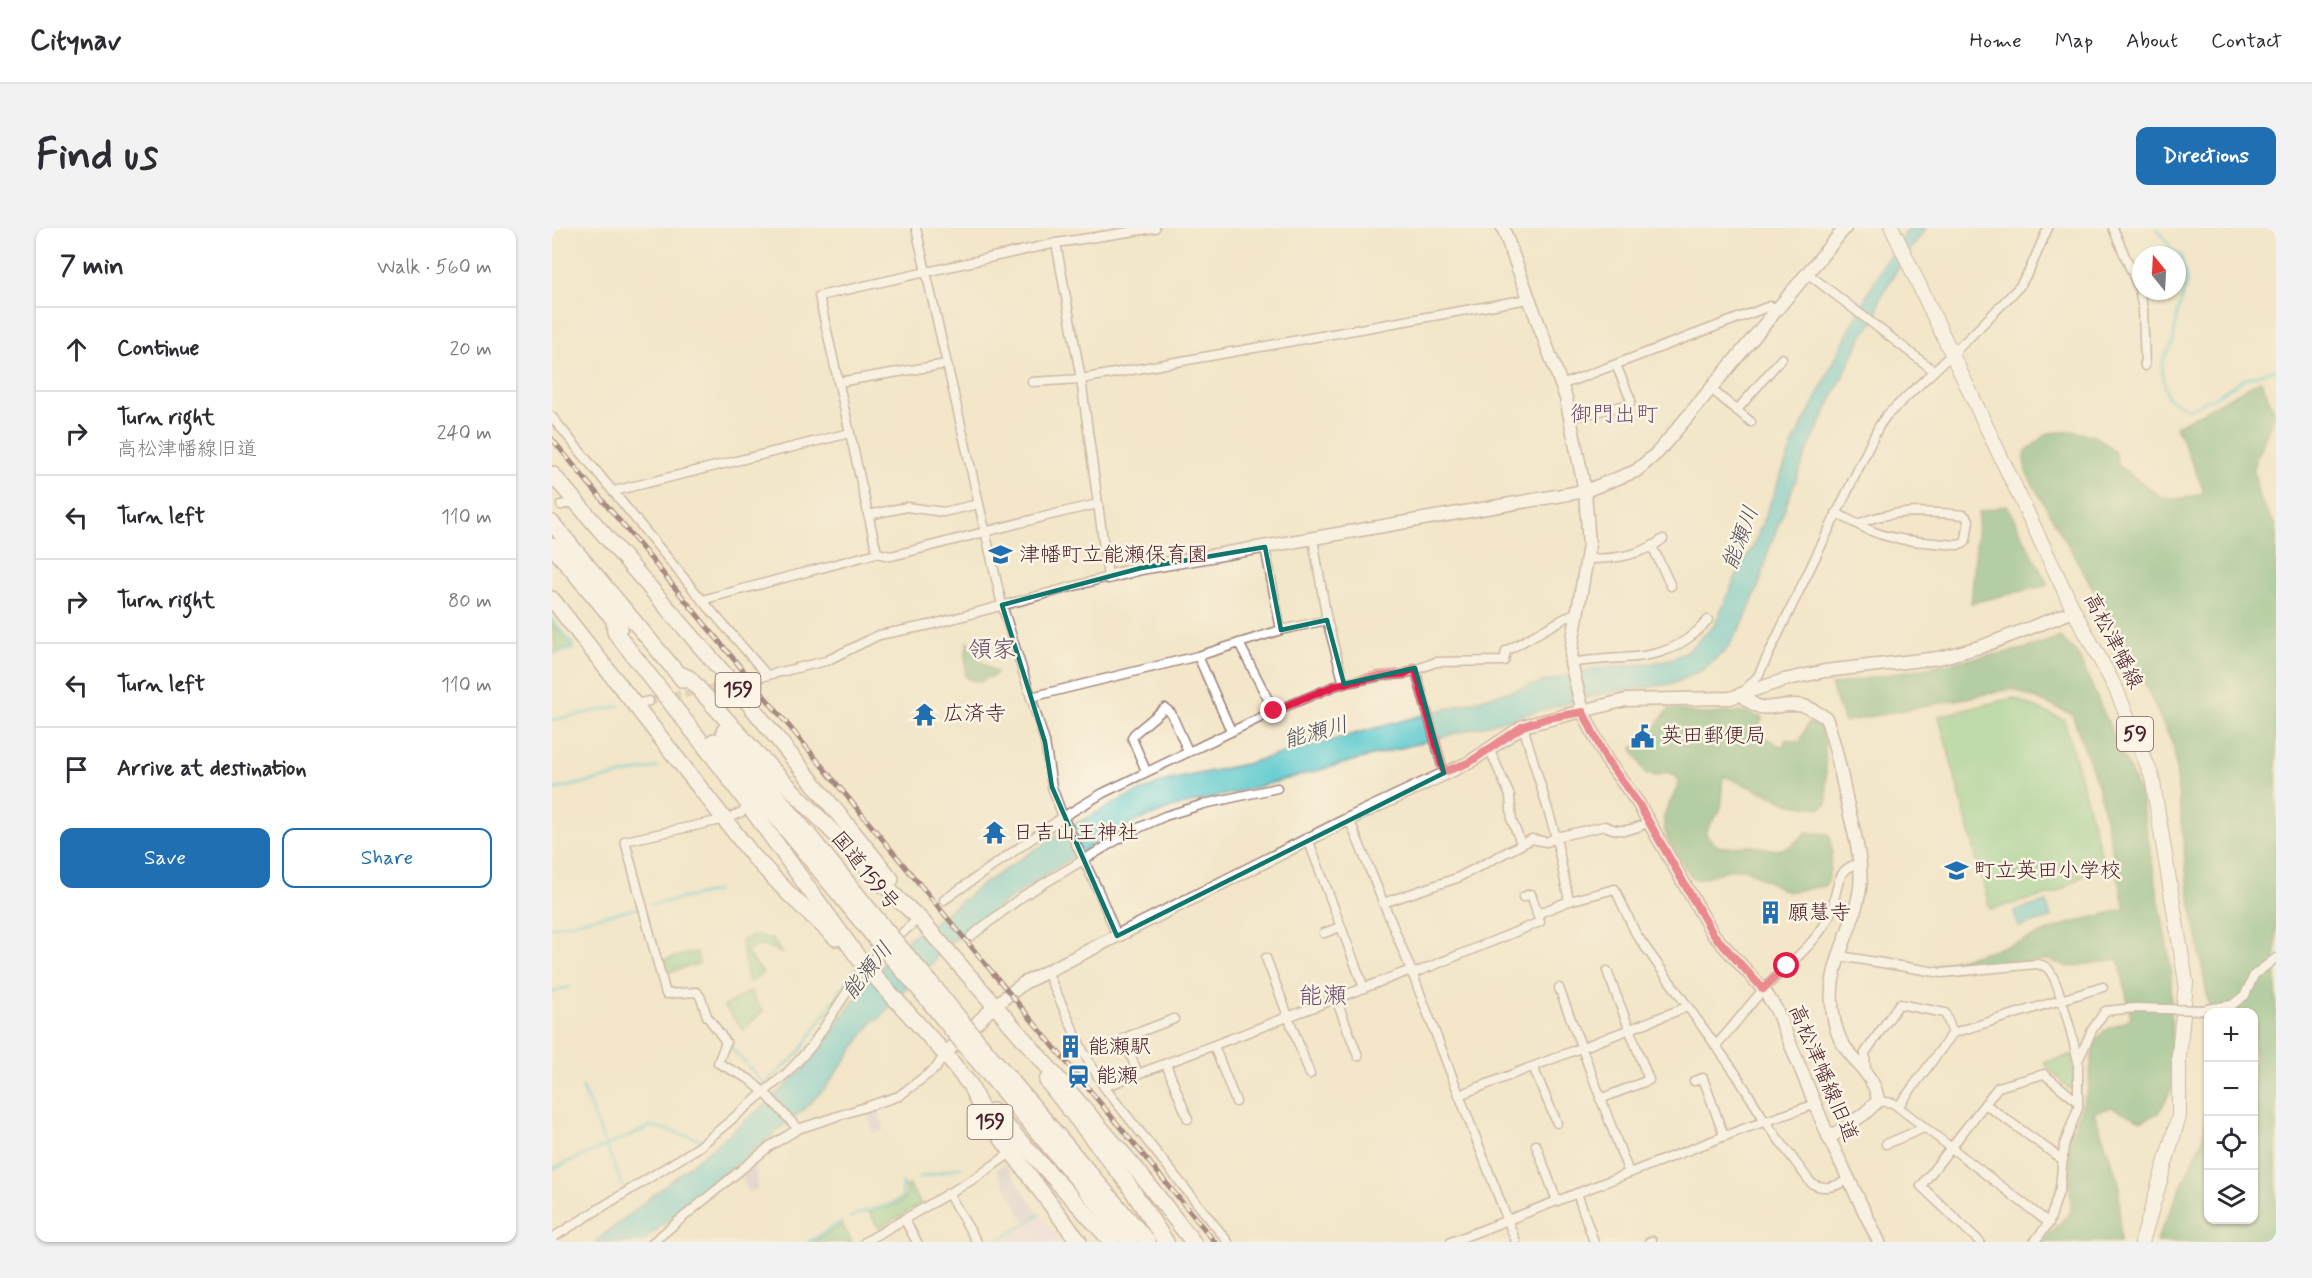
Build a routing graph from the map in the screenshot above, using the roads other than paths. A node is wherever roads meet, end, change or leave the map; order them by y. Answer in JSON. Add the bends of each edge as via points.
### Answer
{"nodes":[{"id":1,"x":916,"y":228,"type":"edge"},
{"id":2,"x":1155,"y":228,"type":"edge"},
{"id":3,"x":1503,"y":228,"type":"edge"},
{"id":4,"x":1845,"y":228,"type":"edge"},
{"id":5,"x":1892,"y":228,"type":"edge"},
{"id":6,"x":2048,"y":228,"type":"edge"},
{"id":7,"x":2113,"y":228,"type":"edge"},
{"id":8,"x":1056,"y":243,"type":"junction"},
{"id":9,"x":926,"y":272,"type":"junction"},
{"id":10,"x":1807,"y":273,"type":"junction"},
{"id":11,"x":1528,"y":299,"type":"junction"},
{"id":12,"x":1778,"y":309,"type":"junction"},
{"id":13,"x":1951,"y":355,"type":"junction"},
{"id":14,"x":1782,"y":357,"type":"dead end"},
{"id":15,"x":947,"y":364,"type":"junction"},
{"id":16,"x":1616,"y":365,"type":"junction"},
{"id":17,"x":2145,"y":366,"type":"dead end"},
{"id":18,"x":1933,"y":370,"type":"junction"},
{"id":19,"x":1081,"y":379,"type":"junction"},
{"id":20,"x":838,"y":382,"type":"junction"},
{"id":21,"x":1032,"y":382,"type":"dead end"},
{"id":22,"x":1562,"y":385,"type":"junction"},
{"id":23,"x":1710,"y":389,"type":"junction"},
{"id":24,"x":1737,"y":410,"type":"junction"},
{"id":25,"x":552,"y":417,"type":"edge"},
{"id":26,"x":1570,"y":418,"type":"junction"},
{"id":27,"x":1751,"y":422,"type":"dead end"},
{"id":28,"x":850,"y":433,"type":"junction"},
{"id":29,"x":552,"y":474,"type":"edge"},
{"id":30,"x":614,"y":491,"type":"junction"},
{"id":31,"x":1585,"y":491,"type":"junction"},
{"id":32,"x":979,"y":504,"type":"junction"},
{"id":33,"x":1098,"y":504,"type":"junction"},
{"id":34,"x":1836,"y":513,"type":"junction"},
{"id":35,"x":868,"y":515,"type":"junction"},
{"id":36,"x":552,"y":523,"type":"edge"},
{"id":37,"x":1858,"y":524,"type":"junction"},
{"id":38,"x":985,"y":532,"type":"junction"},
{"id":39,"x":1313,"y":539,"type":"junction"},
{"id":40,"x":1663,"y":539,"type":"dead end"},
{"id":41,"x":552,"y":546,"type":"edge"},
{"id":42,"x":1652,"y":546,"type":"junction"},
{"id":43,"x":1265,"y":547,"type":"junction"},
{"id":44,"x":877,"y":553,"type":"junction"},
{"id":45,"x":1587,"y":559,"type":"junction"},
{"id":46,"x":1108,"y":577,"type":"junction"},
{"id":47,"x":1671,"y":586,"type":"dead end"},
{"id":48,"x":552,"y":599,"type":"edge"},
{"id":49,"x":702,"y":600,"type":"junction"},
{"id":50,"x":1002,"y":605,"type":"junction"},
{"id":51,"x":2074,"y":610,"type":"junction"},
{"id":52,"x":1578,"y":611,"type":"junction"},
{"id":53,"x":614,"y":619,"type":"junction"},
{"id":54,"x":1708,"y":620,"type":"dead end"},
{"id":55,"x":1327,"y":621,"type":"junction"},
{"id":56,"x":1281,"y":630,"type":"junction"},
{"id":57,"x":1239,"y":643,"type":"junction"},
{"id":58,"x":1198,"y":656,"type":"junction"},
{"id":59,"x":1571,"y":666,"type":"junction"},
{"id":60,"x":1415,"y":668,"type":"junction"},
{"id":61,"x":676,"y":672,"type":"junction"},
{"id":62,"x":767,"y":675,"type":"junction"},
{"id":63,"x":733,"y":684,"type":"junction"},
{"id":64,"x":1344,"y":684,"type":"junction"},
{"id":65,"x":717,"y":687,"type":"tunnel mouth"},
{"id":66,"x":1741,"y":694,"type":"junction"},
{"id":67,"x":1031,"y":697,"type":"junction"},
{"id":68,"x":1582,"y":708,"type":"junction"},
{"id":69,"x":1274,"y":711,"type":"junction"},
{"id":70,"x":1523,"y":726,"type":"junction"},
{"id":71,"x":1232,"y":731,"type":"junction"},
{"id":72,"x":1489,"y":748,"type":"junction"},
{"id":73,"x":1188,"y":751,"type":"junction"},
{"id":74,"x":1146,"y":771,"type":"junction"},
{"id":75,"x":1444,"y":772,"type":"junction"},
{"id":76,"x":1277,"y":788,"type":"dead end"},
{"id":77,"x":742,"y":812,"type":"dead end"},
{"id":78,"x":726,"y":819,"type":"junction"},
{"id":79,"x":1349,"y":819,"type":"junction"},
{"id":80,"x":1065,"y":820,"type":"junction"},
{"id":81,"x":1649,"y":822,"type":"junction"},
{"id":82,"x":1556,"y":837,"type":"junction"},
{"id":83,"x":1308,"y":839,"type":"junction"},
{"id":84,"x":1521,"y":843,"type":"junction"},
{"id":85,"x":1084,"y":860,"type":"junction"},
{"id":86,"x":1859,"y":864,"type":"junction"},
{"id":87,"x":1523,"y":897,"type":"dead end"},
{"id":88,"x":944,"y":900,"type":"dead end"},
{"id":89,"x":1569,"y":901,"type":"junction"},
{"id":90,"x":1383,"y":903,"type":"junction"},
{"id":91,"x":1538,"y":914,"type":"junction"},
{"id":92,"x":918,"y":918,"type":"junction"},
{"id":93,"x":1340,"y":927,"type":"junction"},
{"id":94,"x":1324,"y":933,"type":"dead end"},
{"id":95,"x":971,"y":936,"type":"dead end"},
{"id":96,"x":1117,"y":936,"type":"junction"},
{"id":97,"x":884,"y":938,"type":"junction"},
{"id":98,"x":1840,"y":956,"type":"junction"},
{"id":99,"x":1266,"y":958,"type":"dead end"},
{"id":100,"x":2276,"y":958,"type":"edge"},
{"id":101,"x":864,"y":964,"type":"junction"},
{"id":102,"x":1607,"y":971,"type":"dead end"},
{"id":103,"x":1047,"y":972,"type":"junction"},
{"id":104,"x":1411,"y":972,"type":"junction"},
{"id":105,"x":2103,"y":987,"type":"dead end"},
{"id":106,"x":1364,"y":988,"type":"junction"},
{"id":107,"x":1559,"y":988,"type":"dead end"},
{"id":108,"x":1763,"y":989,"type":"junction"},
{"id":109,"x":1336,"y":999,"type":"junction"},
{"id":110,"x":2061,"y":1001,"type":"junction"},
{"id":111,"x":994,"y":1006,"type":"junction"},
{"id":112,"x":1687,"y":1007,"type":"junction"},
{"id":113,"x":1288,"y":1017,"type":"junction"},
{"id":114,"x":1174,"y":1019,"type":"dead end"},
{"id":115,"x":1007,"y":1021,"type":"junction"},
{"id":116,"x":1630,"y":1029,"type":"junction"},
{"id":117,"x":1953,"y":1034,"type":"junction"},
{"id":118,"x":1214,"y":1046,"type":"junction"},
{"id":119,"x":1715,"y":1046,"type":"junction"},
{"id":120,"x":1581,"y":1048,"type":"junction"},
{"id":121,"x":976,"y":1049,"type":"junction"},
{"id":122,"x":945,"y":1054,"type":"junction"},
{"id":123,"x":1358,"y":1056,"type":"dead end"},
{"id":124,"x":2078,"y":1061,"type":"junction"},
{"id":125,"x":1166,"y":1064,"type":"junction"},
{"id":126,"x":1533,"y":1067,"type":"junction"},
{"id":127,"x":1866,"y":1072,"type":"junction"},
{"id":128,"x":1138,"y":1074,"type":"junction"},
{"id":129,"x":1310,"y":1074,"type":"dead end"},
{"id":130,"x":1694,"y":1081,"type":"dead end"},
{"id":131,"x":970,"y":1085,"type":"junction"},
{"id":132,"x":1104,"y":1087,"type":"junction"},
{"id":133,"x":766,"y":1094,"type":"junction"},
{"id":134,"x":1459,"y":1095,"type":"junction"},
{"id":135,"x":1600,"y":1099,"type":"junction"},
{"id":136,"x":1878,"y":1101,"type":"junction"},
{"id":137,"x":1236,"y":1102,"type":"dead end"},
{"id":138,"x":2078,"y":1102,"type":"junction"},
{"id":139,"x":1816,"y":1104,"type":"junction"},
{"id":140,"x":1985,"y":1104,"type":"junction"},
{"id":141,"x":1898,"y":1107,"type":"junction"},
{"id":142,"x":1188,"y":1119,"type":"dead end"},
{"id":143,"x":1765,"y":1121,"type":"junction"},
{"id":144,"x":1557,"y":1123,"type":"dead end"},
{"id":145,"x":796,"y":1127,"type":"junction"},
{"id":146,"x":1924,"y":1128,"type":"junction"},
{"id":147,"x":1724,"y":1136,"type":"junction"},
{"id":148,"x":1829,"y":1138,"type":"junction"},
{"id":149,"x":1886,"y":1144,"type":"dead end"},
{"id":150,"x":1536,"y":1145,"type":"dead end"},
{"id":151,"x":1951,"y":1149,"type":"junction"},
{"id":152,"x":1012,"y":1152,"type":"junction"},
{"id":153,"x":2063,"y":1160,"type":"junction"},
{"id":154,"x":1629,"y":1173,"type":"junction"},
{"id":155,"x":1849,"y":1180,"type":"junction"},
{"id":156,"x":948,"y":1193,"type":"junction"},
{"id":157,"x":1577,"y":1193,"type":"junction"},
{"id":158,"x":1557,"y":1201,"type":"junction"},
{"id":159,"x":904,"y":1219,"type":"junction"},
{"id":160,"x":1508,"y":1220,"type":"junction"},
{"id":161,"x":2049,"y":1222,"type":"junction"},
{"id":162,"x":552,"y":1238,"type":"edge"},
{"id":163,"x":653,"y":1242,"type":"edge"},
{"id":164,"x":866,"y":1242,"type":"edge"},
{"id":165,"x":917,"y":1242,"type":"edge"},
{"id":166,"x":977,"y":1242,"type":"edge"},
{"id":167,"x":1078,"y":1242,"type":"edge"},
{"id":168,"x":1112,"y":1242,"type":"edge"},
{"id":169,"x":1130,"y":1242,"type":"edge"},
{"id":170,"x":1148,"y":1242,"type":"edge"},
{"id":171,"x":1166,"y":1242,"type":"edge"},
{"id":172,"x":1193,"y":1242,"type":"edge"},
{"id":173,"x":1228,"y":1242,"type":"edge"},
{"id":174,"x":1451,"y":1242,"type":"edge"},
{"id":175,"x":1516,"y":1242,"type":"edge"},
{"id":176,"x":1594,"y":1242,"type":"edge"},
{"id":177,"x":1879,"y":1242,"type":"edge"},
{"id":178,"x":1980,"y":1242,"type":"edge"},
{"id":179,"x":2034,"y":1242,"type":"edge"},
{"id":180,"x":2142,"y":1242,"type":"edge"}],
"edges":[{"from":1,"to":9,"type":"street"},
{"from":2,"to":8,"type":"street"},
{"from":3,"to":11,"type":"street","name":"高松津幡線旧道"},
{"from":4,"to":10,"type":"street"},
{"from":5,"to":13,"type":"main road","name":"高松津幡線","number":"59"},
{"from":6,"to":13,"type":"street","via":[[2019,287]]},
{"from":7,"to":17,"type":"street","via":[[2141,299]]},
{"from":8,"to":9,"type":"street"},
{"from":8,"to":19,"type":"street"},
{"from":9,"to":15,"type":"street"},
{"from":9,"to":20,"type":"street","via":[[819,296]]},
{"from":10,"to":12,"type":"street"},
{"from":10,"to":18,"type":"street"},
{"from":11,"to":19,"type":"street"},
{"from":11,"to":22,"type":"street","name":"高松津幡線旧道"},
{"from":12,"to":16,"type":"street","via":[[1770,306]]},
{"from":12,"to":23,"type":"street"},
{"from":13,"to":18,"type":"street"},
{"from":13,"to":51,"type":"main road","name":"高松津幡線","number":"59"},
{"from":14,"to":24,"type":"street"},
{"from":15,"to":20,"type":"street"},
{"from":15,"to":32,"type":"street"},
{"from":16,"to":22,"type":"street"},
{"from":16,"to":26,"type":"street","via":[[1630,404]]},
{"from":18,"to":34,"type":"street","via":[[1886,416]]},
{"from":19,"to":21,"type":"street"},
{"from":19,"to":33,"type":"street"},
{"from":20,"to":28,"type":"street"},
{"from":22,"to":26,"type":"street","name":"高松津幡線旧道"},
{"from":23,"to":24,"type":"street"},
{"from":23,"to":31,"type":"street","via":[[1659,452],[1636,471]]},
{"from":24,"to":27,"type":"street"},
{"from":25,"to":30,"type":"street"},
{"from":26,"to":31,"type":"street","name":"高松津幡線旧道"},
{"from":28,"to":30,"type":"street"},
{"from":28,"to":35,"type":"street"},
{"from":29,"to":63,"type":"highway","number":"159","via":[[568,503]]},
{"from":30,"to":49,"type":"street"},
{"from":31,"to":39,"type":"street"},
{"from":31,"to":45,"type":"street","name":"高松津幡線旧道"},
{"from":32,"to":35,"type":"street","via":[[943,512],[907,507]]},
{"from":32,"to":38,"type":"street"},
{"from":33,"to":38,"type":"street"},
{"from":33,"to":46,"type":"street"},
{"from":34,"to":37,"type":"street"},
{"from":34,"to":66,"type":"street","via":[[1758,676]]},
{"from":35,"to":44,"type":"street"},
{"from":36,"to":61,"type":"highway","name":"国道159号","number":"159"},
{"from":37,"to":37,"type":"street","via":[[1884,536],[1956,545],[1966,540],[1969,520],[1964,515],[1924,512],[1889,514]]},
{"from":38,"to":44,"type":"street","via":[[891,556]]},
{"from":38,"to":50,"type":"street"},
{"from":39,"to":43,"type":"street"},
{"from":39,"to":55,"type":"street"},
{"from":40,"to":42,"type":"street"},
{"from":41,"to":53,"type":"highway","name":"国道159号","number":"159"},
{"from":42,"to":45,"type":"street","via":[[1632,554]]},
{"from":42,"to":47,"type":"street"},
{"from":43,"to":46,"type":"street"},
{"from":43,"to":56,"type":"street"},
{"from":44,"to":49,"type":"street"},
{"from":45,"to":52,"type":"street","name":"高松津幡線旧道"},
{"from":46,"to":50,"type":"street"},
{"from":48,"to":78,"type":"highway","number":"159","via":[[642,703]]},
{"from":49,"to":62,"type":"street"},
{"from":50,"to":62,"type":"street","via":[[879,635],[826,662]]},
{"from":50,"to":67,"type":"street"},
{"from":51,"to":66,"type":"street","via":[[1983,646],[1939,658],[1826,671]]},
{"from":51,"to":180,"type":"main road","name":"高松津幡線","number":"59","via":[[2116,689],[2152,777],[2186,982],[2179,1055],[2179,1116]]},
{"from":52,"to":59,"type":"street","name":"高松津幡線旧道"},
{"from":52,"to":60,"type":"street","via":[[1506,651],[1504,661],[1436,662]]},
{"from":53,"to":97,"type":"highway","name":"国道159号","number":"159"},
{"from":53,"to":101,"type":"highway","number":"159","via":[[615,632],[722,768]]},
{"from":54,"to":59,"type":"street","via":[[1671,650]]},
{"from":55,"to":56,"type":"street"},
{"from":55,"to":64,"type":"street"},
{"from":56,"to":57,"type":"street"},
{"from":57,"to":58,"type":"street"},
{"from":57,"to":69,"type":"street"},
{"from":58,"to":67,"type":"street"},
{"from":58,"to":71,"type":"street"},
{"from":59,"to":68,"type":"street","name":"高松津幡線旧道"},
{"from":60,"to":64,"type":"street","via":[[1404,674]]},
{"from":60,"to":75,"type":"street"},
{"from":61,"to":92,"type":"highway","number":"159","via":[[688,678]]},
{"from":61,"to":97,"type":"highway","name":"国道159号","number":"159"},
{"from":62,"to":63,"type":"street"},
{"from":63,"to":65,"type":"street"},
{"from":63,"to":92,"type":"highway","number":"159","via":[[792,770],[896,885]]},
{"from":64,"to":69,"type":"street"},
{"from":66,"to":68,"type":"street","via":[[1730,698],[1626,700]]},
{"from":66,"to":86,"type":"street","via":[[1752,705],[1764,709],[1806,706],[1826,718]]},
{"from":67,"to":80,"type":"street","via":[[1046,742],[1052,787]]},
{"from":68,"to":70,"type":"street"},
{"from":68,"to":81,"type":"street","name":"高松津幡線旧道","via":[[1606,759]]},
{"from":69,"to":71,"type":"street"},
{"from":70,"to":72,"type":"street"},
{"from":70,"to":82,"type":"street"},
{"from":71,"to":73,"type":"street"},
{"from":72,"to":75,"type":"street","via":[[1470,762]]},
{"from":72,"to":84,"type":"street","via":[[1510,796],[1512,821]]},
{"from":73,"to":74,"type":"street"},
{"from":73,"to":74,"type":"street","via":[[1165,708],[1132,738]]},
{"from":74,"to":80,"type":"street"},
{"from":75,"to":79,"type":"street"},
{"from":76,"to":85,"type":"street","via":[[1165,816]]},
{"from":77,"to":78,"type":"street"},
{"from":78,"to":101,"type":"highway","number":"159","via":[[754,857],[790,895]]},
{"from":78,"to":133,"type":"street","via":[[626,841],[666,994],[697,992],[707,1016],[726,1042],[718,1064],[749,1079]]},
{"from":79,"to":83,"type":"street"},
{"from":79,"to":90,"type":"street"},
{"from":80,"to":85,"type":"street"},
{"from":80,"to":88,"type":"street"},
{"from":81,"to":82,"type":"street","via":[[1632,831],[1617,832],[1605,826]]},
{"from":81,"to":108,"type":"street","name":"高松津幡線旧道","via":[[1713,934]]},
{"from":82,"to":84,"type":"street","via":[[1547,842],[1532,839]]},
{"from":82,"to":89,"type":"street"},
{"from":83,"to":93,"type":"street"},
{"from":83,"to":96,"type":"street"},
{"from":84,"to":90,"type":"street","via":[[1457,878]]},
{"from":85,"to":95,"type":"street","via":[[1023,896]]},
{"from":85,"to":96,"type":"street"},
{"from":86,"to":98,"type":"street","via":[[1860,887]]},
{"from":86,"to":108,"type":"street","via":[[1843,870],[1834,906],[1817,935]]},
{"from":87,"to":91,"type":"street","via":[[1531,894]]},
{"from":89,"to":91,"type":"street"},
{"from":89,"to":112,"type":"street","via":[[1615,889],[1636,934]]},
{"from":90,"to":104,"type":"street"},
{"from":91,"to":104,"type":"street","via":[[1540,922]]},
{"from":92,"to":101,"type":"street"},
{"from":92,"to":111,"type":"highway","number":"159"},
{"from":93,"to":94,"type":"street"},
{"from":93,"to":106,"type":"street"},
{"from":96,"to":103,"type":"street"},
{"from":97,"to":121,"type":"highway","name":"国道159号","number":"159","bridge":true},
{"from":98,"to":110,"type":"street","via":[[1942,973],[2037,964],[2053,976]]},
{"from":98,"to":127,"type":"street","via":[[1832,983],[1836,1027],[1844,1046]]},
{"from":99,"to":113,"type":"street"},
{"from":100,"to":124,"type":"street","bridge":true,"via":[[2254,975],[2245,995],[2232,1005],[2202,1010],[2105,1011]]},
{"from":101,"to":122,"type":"highway","number":"159"},
{"from":101,"to":133,"type":"street","via":[[811,1047]]},
{"from":102,"to":116,"type":"street"},
{"from":103,"to":111,"type":"street","via":[[1024,983]]},
{"from":103,"to":132,"type":"street","via":[[1083,1052]]},
{"from":104,"to":106,"type":"street"},
{"from":104,"to":134,"type":"street"},
{"from":105,"to":110,"type":"street"},
{"from":106,"to":109,"type":"street"},
{"from":107,"to":120,"type":"street"},
{"from":108,"to":119,"type":"street"},
{"from":108,"to":139,"type":"street","name":"高松津幡線旧道","via":[[1776,1009]]},
{"from":109,"to":113,"type":"street"},
{"from":109,"to":123,"type":"street"},
{"from":110,"to":117,"type":"street"},
{"from":110,"to":124,"type":"street"},
{"from":111,"to":115,"type":"highway","number":"159"},
{"from":111,"to":122,"type":"street"},
{"from":112,"to":116,"type":"street"},
{"from":112,"to":119,"type":"street"},
{"from":113,"to":118,"type":"street"},
{"from":113,"to":129,"type":"street"},
{"from":114,"to":128,"type":"street","via":[[1124,1038]]},
{"from":115,"to":171,"type":"highway","number":"159","via":[[1028,1057],[1126,1181]]},
{"from":115,"to":172,"type":"highway","number":"159","via":[[1137,1170],[1167,1217]]},
{"from":116,"to":120,"type":"street"},
{"from":116,"to":135,"type":"street","via":[[1649,1080]]},
{"from":117,"to":127,"type":"street","via":[[1945,1013],[1899,1004],[1865,1053]]},
{"from":117,"to":141,"type":"street"},
{"from":118,"to":125,"type":"street"},
{"from":118,"to":137,"type":"street"},
{"from":119,"to":143,"type":"street"},
{"from":120,"to":126,"type":"street"},
{"from":120,"to":135,"type":"street"},
{"from":121,"to":169,"type":"highway","name":"国道159号","number":"159"},
{"from":121,"to":170,"type":"highway","name":"国道159号","number":"159"},
{"from":122,"to":131,"type":"highway","number":"159"},
{"from":122,"to":145,"type":"street","via":[[936,1068],[899,1096]]},
{"from":124,"to":138,"type":"street"},
{"from":125,"to":128,"type":"street"},
{"from":125,"to":142,"type":"street"},
{"from":126,"to":134,"type":"street"},
{"from":126,"to":144,"type":"street"},
{"from":127,"to":136,"type":"street"},
{"from":128,"to":132,"type":"street"},
{"from":130,"to":147,"type":"street","via":[[1703,1078]]},
{"from":131,"to":152,"type":"highway","number":"159","via":[[984,1115]]},
{"from":131,"to":168,"type":"highway","number":"159"},
{"from":132,"to":173,"type":"street"},
{"from":133,"to":145,"type":"street"},
{"from":133,"to":162,"type":"street","via":[[699,1147]]},
{"from":134,"to":160,"type":"street"},
{"from":135,"to":154,"type":"street"},
{"from":136,"to":141,"type":"street"},
{"from":136,"to":148,"type":"street"},
{"from":138,"to":140,"type":"street","via":[[2044,1074],[1998,1087]]},
{"from":138,"to":153,"type":"street"},
{"from":139,"to":143,"type":"street"},
{"from":139,"to":148,"type":"street","name":"高松津幡線旧道"},
{"from":140,"to":151,"type":"street"},
{"from":140,"to":153,"type":"street"},
{"from":141,"to":146,"type":"street"},
{"from":143,"to":147,"type":"street"},
{"from":143,"to":155,"type":"street","via":[[1811,1183],[1826,1188]]},
{"from":145,"to":163,"type":"street"},
{"from":146,"to":149,"type":"street"},
{"from":146,"to":151,"type":"street"},
{"from":147,"to":154,"type":"street"},
{"from":148,"to":155,"type":"street","name":"高松津幡線旧道"},
{"from":150,"to":158,"type":"street"},
{"from":151,"to":161,"type":"street"},
{"from":151,"to":178,"type":"street","via":[[1921,1186]]},
{"from":152,"to":156,"type":"street"},
{"from":152,"to":167,"type":"highway","number":"159"},
{"from":153,"to":161,"type":"street","via":[[2060,1188]]},
{"from":154,"to":157,"type":"street"},
{"from":155,"to":177,"type":"street","name":"高松津幡線旧道"},
{"from":156,"to":159,"type":"street"},
{"from":156,"to":166,"type":"street"},
{"from":157,"to":158,"type":"street"},
{"from":157,"to":176,"type":"street"},
{"from":158,"to":160,"type":"street"},
{"from":159,"to":164,"type":"street"},
{"from":159,"to":165,"type":"street"},
{"from":160,"to":174,"type":"street"},
{"from":160,"to":175,"type":"street"},
{"from":161,"to":179,"type":"street"}]}
